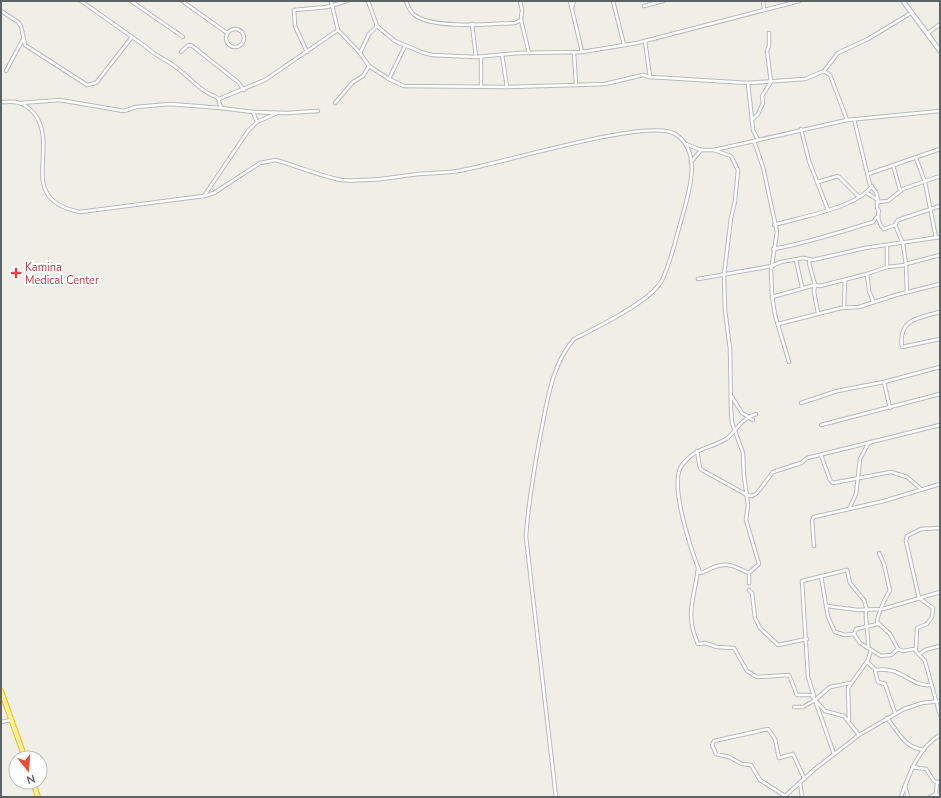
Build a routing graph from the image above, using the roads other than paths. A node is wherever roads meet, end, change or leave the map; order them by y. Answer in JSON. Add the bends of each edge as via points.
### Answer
{"nodes":[{"id":1,"x":81,"y":1,"type":"edge"},
{"id":2,"x":131,"y":1,"type":"edge"},
{"id":3,"x":182,"y":1,"type":"edge"},
{"id":4,"x":331,"y":1,"type":"edge"},
{"id":5,"x":347,"y":1,"type":"edge"},
{"id":6,"x":368,"y":1,"type":"edge"},
{"id":7,"x":406,"y":1,"type":"edge"},
{"id":8,"x":520,"y":1,"type":"edge"},
{"id":9,"x":570,"y":1,"type":"edge"},
{"id":10,"x":574,"y":1,"type":"edge"},
{"id":11,"x":613,"y":1,"type":"edge"},
{"id":12,"x":663,"y":1,"type":"edge"},
{"id":13,"x":762,"y":1,"type":"edge"},
{"id":14,"x":796,"y":1,"type":"edge"},
{"id":15,"x":903,"y":1,"type":"edge"},
{"id":16,"x":331,"y":6,"type":"junction"},
{"id":17,"x":644,"y":6,"type":"dead end"},
{"id":18,"x":571,"y":8,"type":"junction"},
{"id":19,"x":764,"y":9,"type":"junction"},
{"id":20,"x":1,"y":12,"type":"edge"},
{"id":21,"x":911,"y":13,"type":"junction"},
{"id":22,"x":520,"y":20,"type":"junction"},
{"id":23,"x":472,"y":24,"type":"junction"},
{"id":24,"x":940,"y":24,"type":"edge"},
{"id":25,"x":377,"y":26,"type":"junction"},
{"id":26,"x":338,"y":30,"type":"junction"},
{"id":27,"x":227,"y":33,"type":"junction"},
{"id":28,"x":769,"y":33,"type":"dead end"},
{"id":29,"x":927,"y":34,"type":"junction"},
{"id":30,"x":132,"y":37,"type":"junction"},
{"id":31,"x":183,"y":37,"type":"dead end"},
{"id":32,"x":23,"y":39,"type":"junction"},
{"id":33,"x":645,"y":41,"type":"junction"},
{"id":34,"x":624,"y":45,"type":"junction"},
{"id":35,"x":404,"y":46,"type":"junction"},
{"id":36,"x":939,"y":50,"type":"edge"},
{"id":37,"x":181,"y":52,"type":"dead end"},
{"id":38,"x":307,"y":52,"type":"junction"},
{"id":39,"x":574,"y":52,"type":"junction"},
{"id":40,"x":582,"y":52,"type":"junction"},
{"id":41,"x":360,"y":53,"type":"junction"},
{"id":42,"x":529,"y":53,"type":"junction"},
{"id":43,"x":502,"y":55,"type":"junction"},
{"id":44,"x":476,"y":57,"type":"junction"},
{"id":45,"x":482,"y":57,"type":"junction"},
{"id":46,"x":369,"y":66,"type":"junction"},
{"id":47,"x":827,"y":67,"type":"junction"},
{"id":48,"x":6,"y":71,"type":"dead end"},
{"id":49,"x":824,"y":71,"type":"junction"},
{"id":50,"x":829,"y":74,"type":"junction"},
{"id":51,"x":650,"y":77,"type":"junction"},
{"id":52,"x":389,"y":79,"type":"junction"},
{"id":53,"x":770,"y":82,"type":"junction"},
{"id":54,"x":748,"y":84,"type":"junction"},
{"id":55,"x":576,"y":85,"type":"junction"},
{"id":56,"x":481,"y":87,"type":"junction"},
{"id":57,"x":507,"y":87,"type":"junction"},
{"id":58,"x":244,"y":90,"type":"junction"},
{"id":59,"x":219,"y":99,"type":"junction"},
{"id":60,"x":1,"y":102,"type":"edge"},
{"id":61,"x":20,"y":103,"type":"junction"},
{"id":62,"x":334,"y":103,"type":"dead end"},
{"id":63,"x":221,"y":108,"type":"junction"},
{"id":64,"x":318,"y":111,"type":"dead end"},
{"id":65,"x":940,"y":111,"type":"edge"},
{"id":66,"x":253,"y":112,"type":"junction"},
{"id":67,"x":277,"y":113,"type":"junction"},
{"id":68,"x":854,"y":119,"type":"junction"},
{"id":69,"x":752,"y":120,"type":"junction"},
{"id":70,"x":847,"y":120,"type":"junction"},
{"id":71,"x":257,"y":122,"type":"junction"},
{"id":72,"x":801,"y":129,"type":"junction"},
{"id":73,"x":756,"y":141,"type":"junction"},
{"id":74,"x":686,"y":144,"type":"junction"},
{"id":75,"x":732,"y":147,"type":"junction"},
{"id":76,"x":940,"y":149,"type":"edge"},
{"id":77,"x":701,"y":150,"type":"junction"},
{"id":78,"x":714,"y":150,"type":"junction"},
{"id":79,"x":730,"y":156,"type":"junction"},
{"id":80,"x":916,"y":158,"type":"junction"},
{"id":81,"x":691,"y":163,"type":"junction"},
{"id":82,"x":893,"y":165,"type":"junction"},
{"id":83,"x":868,"y":174,"type":"junction"},
{"id":84,"x":940,"y":176,"type":"edge"},
{"id":85,"x":818,"y":182,"type":"junction"},
{"id":86,"x":925,"y":182,"type":"junction"},
{"id":87,"x":872,"y":186,"type":"junction"},
{"id":88,"x":900,"y":190,"type":"junction"},
{"id":89,"x":866,"y":193,"type":"junction"},
{"id":90,"x":204,"y":196,"type":"junction"},
{"id":91,"x":859,"y":197,"type":"junction"},
{"id":92,"x":877,"y":201,"type":"junction"},
{"id":93,"x":940,"y":206,"type":"edge"},
{"id":94,"x":828,"y":210,"type":"junction"},
{"id":95,"x":929,"y":210,"type":"junction"},
{"id":96,"x":877,"y":217,"type":"junction"},
{"id":97,"x":774,"y":225,"type":"junction"},
{"id":98,"x":895,"y":225,"type":"junction"},
{"id":99,"x":940,"y":237,"type":"edge"},
{"id":100,"x":936,"y":238,"type":"junction"},
{"id":101,"x":903,"y":244,"type":"junction"},
{"id":102,"x":887,"y":246,"type":"junction"},
{"id":103,"x":773,"y":249,"type":"junction"},
{"id":104,"x":940,"y":255,"type":"edge"},
{"id":105,"x":810,"y":259,"type":"junction"},
{"id":106,"x":796,"y":260,"type":"junction"},
{"id":107,"x":906,"y":264,"type":"junction"},
{"id":108,"x":772,"y":266,"type":"junction"},
{"id":109,"x":887,"y":267,"type":"junction"},
{"id":110,"x":866,"y":274,"type":"junction"},
{"id":111,"x":724,"y":275,"type":"junction"},
{"id":112,"x":698,"y":279,"type":"dead end"},
{"id":113,"x":845,"y":280,"type":"junction"},
{"id":114,"x":815,"y":284,"type":"junction"},
{"id":115,"x":940,"y":284,"type":"edge"},
{"id":116,"x":802,"y":287,"type":"junction"},
{"id":117,"x":906,"y":292,"type":"junction"},
{"id":118,"x":772,"y":297,"type":"junction"},
{"id":119,"x":873,"y":301,"type":"junction"},
{"id":120,"x":844,"y":307,"type":"junction"},
{"id":121,"x":940,"y":312,"type":"edge"},
{"id":122,"x":818,"y":313,"type":"junction"},
{"id":123,"x":778,"y":324,"type":"junction"},
{"id":124,"x":940,"y":339,"type":"edge"},
{"id":125,"x":789,"y":362,"type":"dead end"},
{"id":126,"x":940,"y":367,"type":"edge"},
{"id":127,"x":884,"y":382,"type":"junction"},
{"id":128,"x":940,"y":394,"type":"edge"},
{"id":129,"x":731,"y":396,"type":"junction"},
{"id":130,"x":801,"y":403,"type":"dead end"},
{"id":131,"x":890,"y":408,"type":"junction"},
{"id":132,"x":756,"y":414,"type":"dead end"},
{"id":133,"x":747,"y":418,"type":"junction"},
{"id":134,"x":754,"y":420,"type":"dead end"},
{"id":135,"x":821,"y":425,"type":"dead end"},
{"id":136,"x":940,"y":425,"type":"edge"},
{"id":137,"x":734,"y":429,"type":"junction"},
{"id":138,"x":868,"y":444,"type":"junction"},
{"id":139,"x":697,"y":451,"type":"junction"},
{"id":140,"x":821,"y":455,"type":"junction"},
{"id":141,"x":858,"y":478,"type":"junction"},
{"id":142,"x":940,"y":484,"type":"edge"},
{"id":143,"x":921,"y":489,"type":"junction"},
{"id":144,"x":747,"y":495,"type":"junction"},
{"id":145,"x":849,"y":509,"type":"junction"},
{"id":146,"x":940,"y":528,"type":"edge"},
{"id":147,"x":814,"y":546,"type":"dead end"},
{"id":148,"x":879,"y":553,"type":"dead end"},
{"id":149,"x":698,"y":568,"type":"junction"},
{"id":150,"x":749,"y":573,"type":"junction"},
{"id":151,"x":821,"y":576,"type":"junction"},
{"id":152,"x":749,"y":583,"type":"dead end"},
{"id":153,"x":748,"y":590,"type":"dead end"},
{"id":154,"x":940,"y":592,"type":"edge"},
{"id":155,"x":919,"y":598,"type":"junction"},
{"id":156,"x":827,"y":606,"type":"junction"},
{"id":157,"x":883,"y":609,"type":"junction"},
{"id":158,"x":867,"y":610,"type":"junction"},
{"id":159,"x":878,"y":624,"type":"junction"},
{"id":160,"x":868,"y":627,"type":"junction"},
{"id":161,"x":854,"y":634,"type":"junction"},
{"id":162,"x":807,"y":639,"type":"junction"},
{"id":163,"x":940,"y":646,"type":"edge"},
{"id":164,"x":869,"y":649,"type":"junction"},
{"id":165,"x":898,"y":649,"type":"junction"},
{"id":166,"x":916,"y":651,"type":"junction"},
{"id":167,"x":920,"y":654,"type":"junction"},
{"id":168,"x":867,"y":662,"type":"junction"},
{"id":169,"x":875,"y":669,"type":"junction"},
{"id":170,"x":850,"y":683,"type":"junction"},
{"id":171,"x":931,"y":685,"type":"junction"},
{"id":172,"x":1,"y":691,"type":"edge"},
{"id":173,"x":815,"y":698,"type":"junction"},
{"id":174,"x":938,"y":701,"type":"edge"},
{"id":175,"x":794,"y":707,"type":"dead end"},
{"id":176,"x":895,"y":713,"type":"junction"},
{"id":177,"x":940,"y":715,"type":"edge"},
{"id":178,"x":887,"y":718,"type":"junction"},
{"id":179,"x":11,"y":720,"type":"junction"},
{"id":180,"x":849,"y":721,"type":"junction"},
{"id":181,"x":1,"y":722,"type":"edge"},
{"id":182,"x":859,"y":735,"type":"junction"},
{"id":183,"x":940,"y":735,"type":"edge"},
{"id":184,"x":22,"y":750,"type":"edge"},
{"id":185,"x":924,"y":750,"type":"junction"},
{"id":186,"x":834,"y":754,"type":"junction"},
{"id":187,"x":912,"y":767,"type":"junction"},
{"id":188,"x":804,"y":778,"type":"junction"},
{"id":189,"x":801,"y":781,"type":"junction"},
{"id":190,"x":939,"y":783,"type":"edge"},
{"id":191,"x":905,"y":785,"type":"junction"},
{"id":192,"x":936,"y":794,"type":"junction"},
{"id":193,"x":556,"y":797,"type":"edge"},
{"id":194,"x":785,"y":797,"type":"edge"},
{"id":195,"x":802,"y":797,"type":"edge"},
{"id":196,"x":901,"y":797,"type":"edge"},
{"id":197,"x":908,"y":797,"type":"edge"},
{"id":198,"x":930,"y":797,"type":"edge"},
{"id":199,"x":939,"y":797,"type":"edge"}],
"edges":[{"from":1,"to":30,"type":"street"},
{"from":2,"to":31,"type":"street"},
{"from":3,"to":27,"type":"street"},
{"from":4,"to":16,"type":"street"},
{"from":5,"to":16,"type":"street"},
{"from":6,"to":25,"type":"street"},
{"from":7,"to":23,"type":"street","via":[[413,14],[427,22]]},
{"from":8,"to":22,"type":"street"},
{"from":9,"to":18,"type":"street"},
{"from":10,"to":18,"type":"street"},
{"from":11,"to":34,"type":"street"},
{"from":12,"to":17,"type":"street"},
{"from":13,"to":19,"type":"street"},
{"from":14,"to":19,"type":"street"},
{"from":15,"to":21,"type":"main road"},
{"from":16,"to":26,"type":"street"},
{"from":16,"to":38,"type":"street","via":[[294,10],[295,26]]},
{"from":18,"to":40,"type":"street"},
{"from":19,"to":33,"type":"street"},
{"from":20,"to":32,"type":"street","via":[[18,22],[23,30]]},
{"from":21,"to":29,"type":"main road"},
{"from":21,"to":47,"type":"street","via":[[868,39],[838,53]]},
{"from":22,"to":23,"type":"street","via":[[515,23]]},
{"from":22,"to":42,"type":"street"},
{"from":23,"to":44,"type":"street"},
{"from":24,"to":29,"type":"street"},
{"from":25,"to":35,"type":"street"},
{"from":25,"to":41,"type":"street"},
{"from":26,"to":38,"type":"street"},
{"from":26,"to":41,"type":"street"},
{"from":27,"to":27,"type":"street","via":[[225,40],[229,46],[236,47],[242,43],[244,36],[240,30],[233,29]]},
{"from":28,"to":53,"type":"street","via":[[767,51]]},
{"from":29,"to":36,"type":"main road"},
{"from":30,"to":32,"type":"street","via":[[96,83],[87,85],[25,45]]},
{"from":30,"to":59,"type":"street","via":[[152,54],[172,64],[205,92]]},
{"from":32,"to":48,"type":"street"},
{"from":33,"to":34,"type":"street"},
{"from":33,"to":51,"type":"street"},
{"from":34,"to":40,"type":"street"},
{"from":35,"to":44,"type":"street","via":[[432,55]]},
{"from":35,"to":52,"type":"street"},
{"from":37,"to":58,"type":"street","via":[[191,45],[238,82]]},
{"from":38,"to":58,"type":"street","via":[[265,80]]},
{"from":39,"to":40,"type":"street"},
{"from":39,"to":42,"type":"street"},
{"from":39,"to":55,"type":"street"},
{"from":41,"to":46,"type":"street"},
{"from":42,"to":43,"type":"street"},
{"from":43,"to":45,"type":"street"},
{"from":43,"to":57,"type":"street"},
{"from":44,"to":45,"type":"street"},
{"from":45,"to":56,"type":"street"},
{"from":46,"to":52,"type":"street"},
{"from":46,"to":62,"type":"street"},
{"from":47,"to":49,"type":"street"},
{"from":47,"to":50,"type":"street"},
{"from":49,"to":50,"type":"street"},
{"from":49,"to":53,"type":"street","via":[[805,79]]},
{"from":50,"to":70,"type":"street"},
{"from":51,"to":54,"type":"street"},
{"from":51,"to":55,"type":"street","via":[[643,75],[605,84]]},
{"from":52,"to":56,"type":"street","via":[[404,86]]},
{"from":53,"to":54,"type":"street"},
{"from":53,"to":69,"type":"street","via":[[762,96],[763,103],[758,114]]},
{"from":54,"to":69,"type":"street"},
{"from":55,"to":57,"type":"street"},
{"from":56,"to":57,"type":"street"},
{"from":58,"to":59,"type":"street"},
{"from":59,"to":63,"type":"street"},
{"from":60,"to":61,"type":"street"},
{"from":61,"to":63,"type":"street","via":[[70,101],[80,105],[124,111],[136,107],[170,104]]},
{"from":61,"to":90,"type":"street","via":[[28,106],[40,121],[43,182],[46,192],[63,208],[80,212]]},
{"from":63,"to":66,"type":"street"},
{"from":64,"to":67,"type":"street"},
{"from":65,"to":68,"type":"street"},
{"from":66,"to":67,"type":"street"},
{"from":66,"to":71,"type":"street"},
{"from":67,"to":71,"type":"street"},
{"from":68,"to":70,"type":"street"},
{"from":68,"to":83,"type":"street"},
{"from":69,"to":73,"type":"street"},
{"from":70,"to":72,"type":"street"},
{"from":71,"to":90,"type":"street"},
{"from":72,"to":73,"type":"street"},
{"from":72,"to":85,"type":"street","via":[[809,161]]},
{"from":73,"to":75,"type":"street"},
{"from":73,"to":97,"type":"street"},
{"from":74,"to":77,"type":"street"},
{"from":74,"to":81,"type":"street"},
{"from":74,"to":90,"type":"street","via":[[674,133],[662,129],[594,139],[458,171],[366,180],[341,180],[272,160],[260,163],[214,193]]},
{"from":75,"to":78,"type":"street"},
{"from":75,"to":79,"type":"street"},
{"from":76,"to":80,"type":"street"},
{"from":77,"to":78,"type":"street"},
{"from":77,"to":81,"type":"street"},
{"from":78,"to":79,"type":"street"},
{"from":79,"to":111,"type":"street","via":[[738,170],[738,178]]},
{"from":80,"to":82,"type":"street"},
{"from":80,"to":86,"type":"street"},
{"from":81,"to":193,"type":"street","via":[[690,188],[670,261],[661,281],[623,313],[574,339],[562,356],[549,393],[533,474],[526,537]]},
{"from":82,"to":83,"type":"street"},
{"from":82,"to":88,"type":"street"},
{"from":83,"to":87,"type":"street"},
{"from":84,"to":86,"type":"street"},
{"from":85,"to":91,"type":"street","via":[[838,176]]},
{"from":85,"to":94,"type":"street"},
{"from":86,"to":88,"type":"street"},
{"from":86,"to":95,"type":"street"},
{"from":87,"to":89,"type":"street"},
{"from":87,"to":92,"type":"street"},
{"from":88,"to":92,"type":"street","via":[[888,201]]},
{"from":89,"to":91,"type":"street"},
{"from":89,"to":92,"type":"street"},
{"from":91,"to":94,"type":"street"},
{"from":92,"to":96,"type":"street"},
{"from":93,"to":95,"type":"street"},
{"from":94,"to":97,"type":"street"},
{"from":95,"to":98,"type":"street","via":[[898,220]]},
{"from":95,"to":100,"type":"street"},
{"from":96,"to":98,"type":"street","via":[[884,229]]},
{"from":96,"to":103,"type":"street","via":[[873,222],[833,235]]},
{"from":97,"to":103,"type":"street","via":[[777,236]]},
{"from":98,"to":101,"type":"street"},
{"from":99,"to":100,"type":"street"},
{"from":100,"to":101,"type":"street"},
{"from":101,"to":102,"type":"street"},
{"from":101,"to":107,"type":"street"},
{"from":102,"to":105,"type":"street"},
{"from":102,"to":109,"type":"street"},
{"from":103,"to":108,"type":"street"},
{"from":104,"to":107,"type":"street"},
{"from":105,"to":106,"type":"street"},
{"from":105,"to":114,"type":"street"},
{"from":106,"to":108,"type":"street"},
{"from":106,"to":116,"type":"street"},
{"from":107,"to":109,"type":"street"},
{"from":107,"to":117,"type":"street"},
{"from":108,"to":111,"type":"street"},
{"from":108,"to":118,"type":"street"},
{"from":109,"to":110,"type":"street"},
{"from":110,"to":113,"type":"street"},
{"from":110,"to":119,"type":"street"},
{"from":111,"to":112,"type":"street"},
{"from":111,"to":129,"type":"street"},
{"from":113,"to":114,"type":"street","via":[[820,286]]},
{"from":113,"to":120,"type":"street"},
{"from":114,"to":116,"type":"street"},
{"from":114,"to":122,"type":"street"},
{"from":115,"to":117,"type":"street"},
{"from":116,"to":118,"type":"street"},
{"from":117,"to":119,"type":"street"},
{"from":118,"to":123,"type":"street"},
{"from":119,"to":120,"type":"street","via":[[859,307]]},
{"from":120,"to":122,"type":"street"},
{"from":121,"to":124,"type":"street","via":[[909,322],[902,329],[901,339],[902,347]]},
{"from":122,"to":123,"type":"street"},
{"from":123,"to":125,"type":"street"},
{"from":126,"to":127,"type":"street"},
{"from":127,"to":130,"type":"street","via":[[837,391]]},
{"from":127,"to":131,"type":"street"},
{"from":128,"to":131,"type":"street"},
{"from":129,"to":133,"type":"street"},
{"from":129,"to":137,"type":"street"},
{"from":131,"to":135,"type":"street"},
{"from":132,"to":133,"type":"street"},
{"from":133,"to":134,"type":"street"},
{"from":133,"to":137,"type":"street"},
{"from":136,"to":138,"type":"street"},
{"from":137,"to":139,"type":"street","via":[[725,439]]},
{"from":137,"to":144,"type":"street","via":[[743,453]]},
{"from":138,"to":140,"type":"street"},
{"from":138,"to":141,"type":"street","via":[[860,459]]},
{"from":139,"to":144,"type":"street","via":[[701,469]]},
{"from":139,"to":149,"type":"street","via":[[681,466],[677,478],[686,536]]},
{"from":140,"to":141,"type":"street","via":[[831,482]]},
{"from":140,"to":144,"type":"street","via":[[772,472],[755,495]]},
{"from":141,"to":143,"type":"street","via":[[891,472],[908,477]]},
{"from":141,"to":145,"type":"street"},
{"from":142,"to":143,"type":"street"},
{"from":143,"to":145,"type":"street"},
{"from":144,"to":150,"type":"street","via":[[746,520],[759,564]]},
{"from":145,"to":147,"type":"street","via":[[812,518]]},
{"from":146,"to":155,"type":"street","via":[[921,529],[907,536]]},
{"from":148,"to":157,"type":"street","via":[[890,591]]},
{"from":149,"to":150,"type":"street","via":[[700,573],[717,566],[736,566]]},
{"from":149,"to":173,"type":"street","via":[[690,610],[692,628],[698,644],[705,643],[720,648],[731,646],[751,674],[763,678],[789,675],[797,695],[809,694]]},
{"from":150,"to":152,"type":"street"},
{"from":151,"to":156,"type":"street"},
{"from":151,"to":158,"type":"street","via":[[847,570],[850,583],[864,600]]},
{"from":151,"to":162,"type":"street","via":[[802,581]]},
{"from":153,"to":162,"type":"street","via":[[752,593],[755,618],[773,642],[778,645]]},
{"from":154,"to":155,"type":"street"},
{"from":155,"to":157,"type":"street"},
{"from":155,"to":166,"type":"street","via":[[933,608],[933,612],[927,624],[917,628]]},
{"from":156,"to":158,"type":"street"},
{"from":156,"to":161,"type":"street","via":[[828,617],[835,632]]},
{"from":157,"to":158,"type":"street"},
{"from":157,"to":159,"type":"street","via":[[877,616]]},
{"from":158,"to":160,"type":"street"},
{"from":159,"to":160,"type":"street"},
{"from":159,"to":165,"type":"street","via":[[890,634]]},
{"from":160,"to":161,"type":"street","via":[[856,629]]},
{"from":160,"to":164,"type":"street"},
{"from":161,"to":164,"type":"street","via":[[856,641]]},
{"from":162,"to":173,"type":"street","via":[[808,676]]},
{"from":163,"to":167,"type":"street"},
{"from":164,"to":165,"type":"street","via":[[884,656],[893,654]]},
{"from":164,"to":168,"type":"street"},
{"from":165,"to":166,"type":"street"},
{"from":166,"to":167,"type":"street"},
{"from":167,"to":171,"type":"street","via":[[925,661]]},
{"from":168,"to":169,"type":"street"},
{"from":168,"to":170,"type":"street"},
{"from":169,"to":171,"type":"street","via":[[888,669],[919,685]]},
{"from":169,"to":176,"type":"street","via":[[878,682],[885,684]]},
{"from":170,"to":173,"type":"street","via":[[830,687]]},
{"from":170,"to":180,"type":"street","via":[[847,691]]},
{"from":171,"to":174,"type":"street"},
{"from":172,"to":179,"type":"highway"},
{"from":173,"to":175,"type":"street","via":[[803,706]]},
{"from":173,"to":180,"type":"street","via":[[825,711],[844,716]]},
{"from":173,"to":186,"type":"street"},
{"from":174,"to":176,"type":"street","via":[[917,704]]},
{"from":174,"to":177,"type":"street"},
{"from":176,"to":178,"type":"street"},
{"from":178,"to":182,"type":"street"},
{"from":178,"to":185,"type":"street","via":[[900,737],[914,748]]},
{"from":179,"to":181,"type":"street"},
{"from":179,"to":184,"type":"highway"},
{"from":180,"to":182,"type":"street"},
{"from":182,"to":186,"type":"street"},
{"from":183,"to":185,"type":"street"},
{"from":185,"to":187,"type":"street"},
{"from":186,"to":188,"type":"street"},
{"from":187,"to":190,"type":"street","via":[[926,769],[934,781]]},
{"from":187,"to":191,"type":"street"},
{"from":188,"to":189,"type":"street"},
{"from":188,"to":194,"type":"street","via":[[793,754],[779,758],[775,739],[768,729],[714,741],[712,745],[716,754],[730,756],[742,764],[751,765],[760,780]]},
{"from":189,"to":194,"type":"street"},
{"from":189,"to":195,"type":"street"},
{"from":190,"to":192,"type":"street"},
{"from":191,"to":196,"type":"street"},
{"from":191,"to":197,"type":"street"},
{"from":192,"to":198,"type":"street"},
{"from":192,"to":199,"type":"street"}]}
